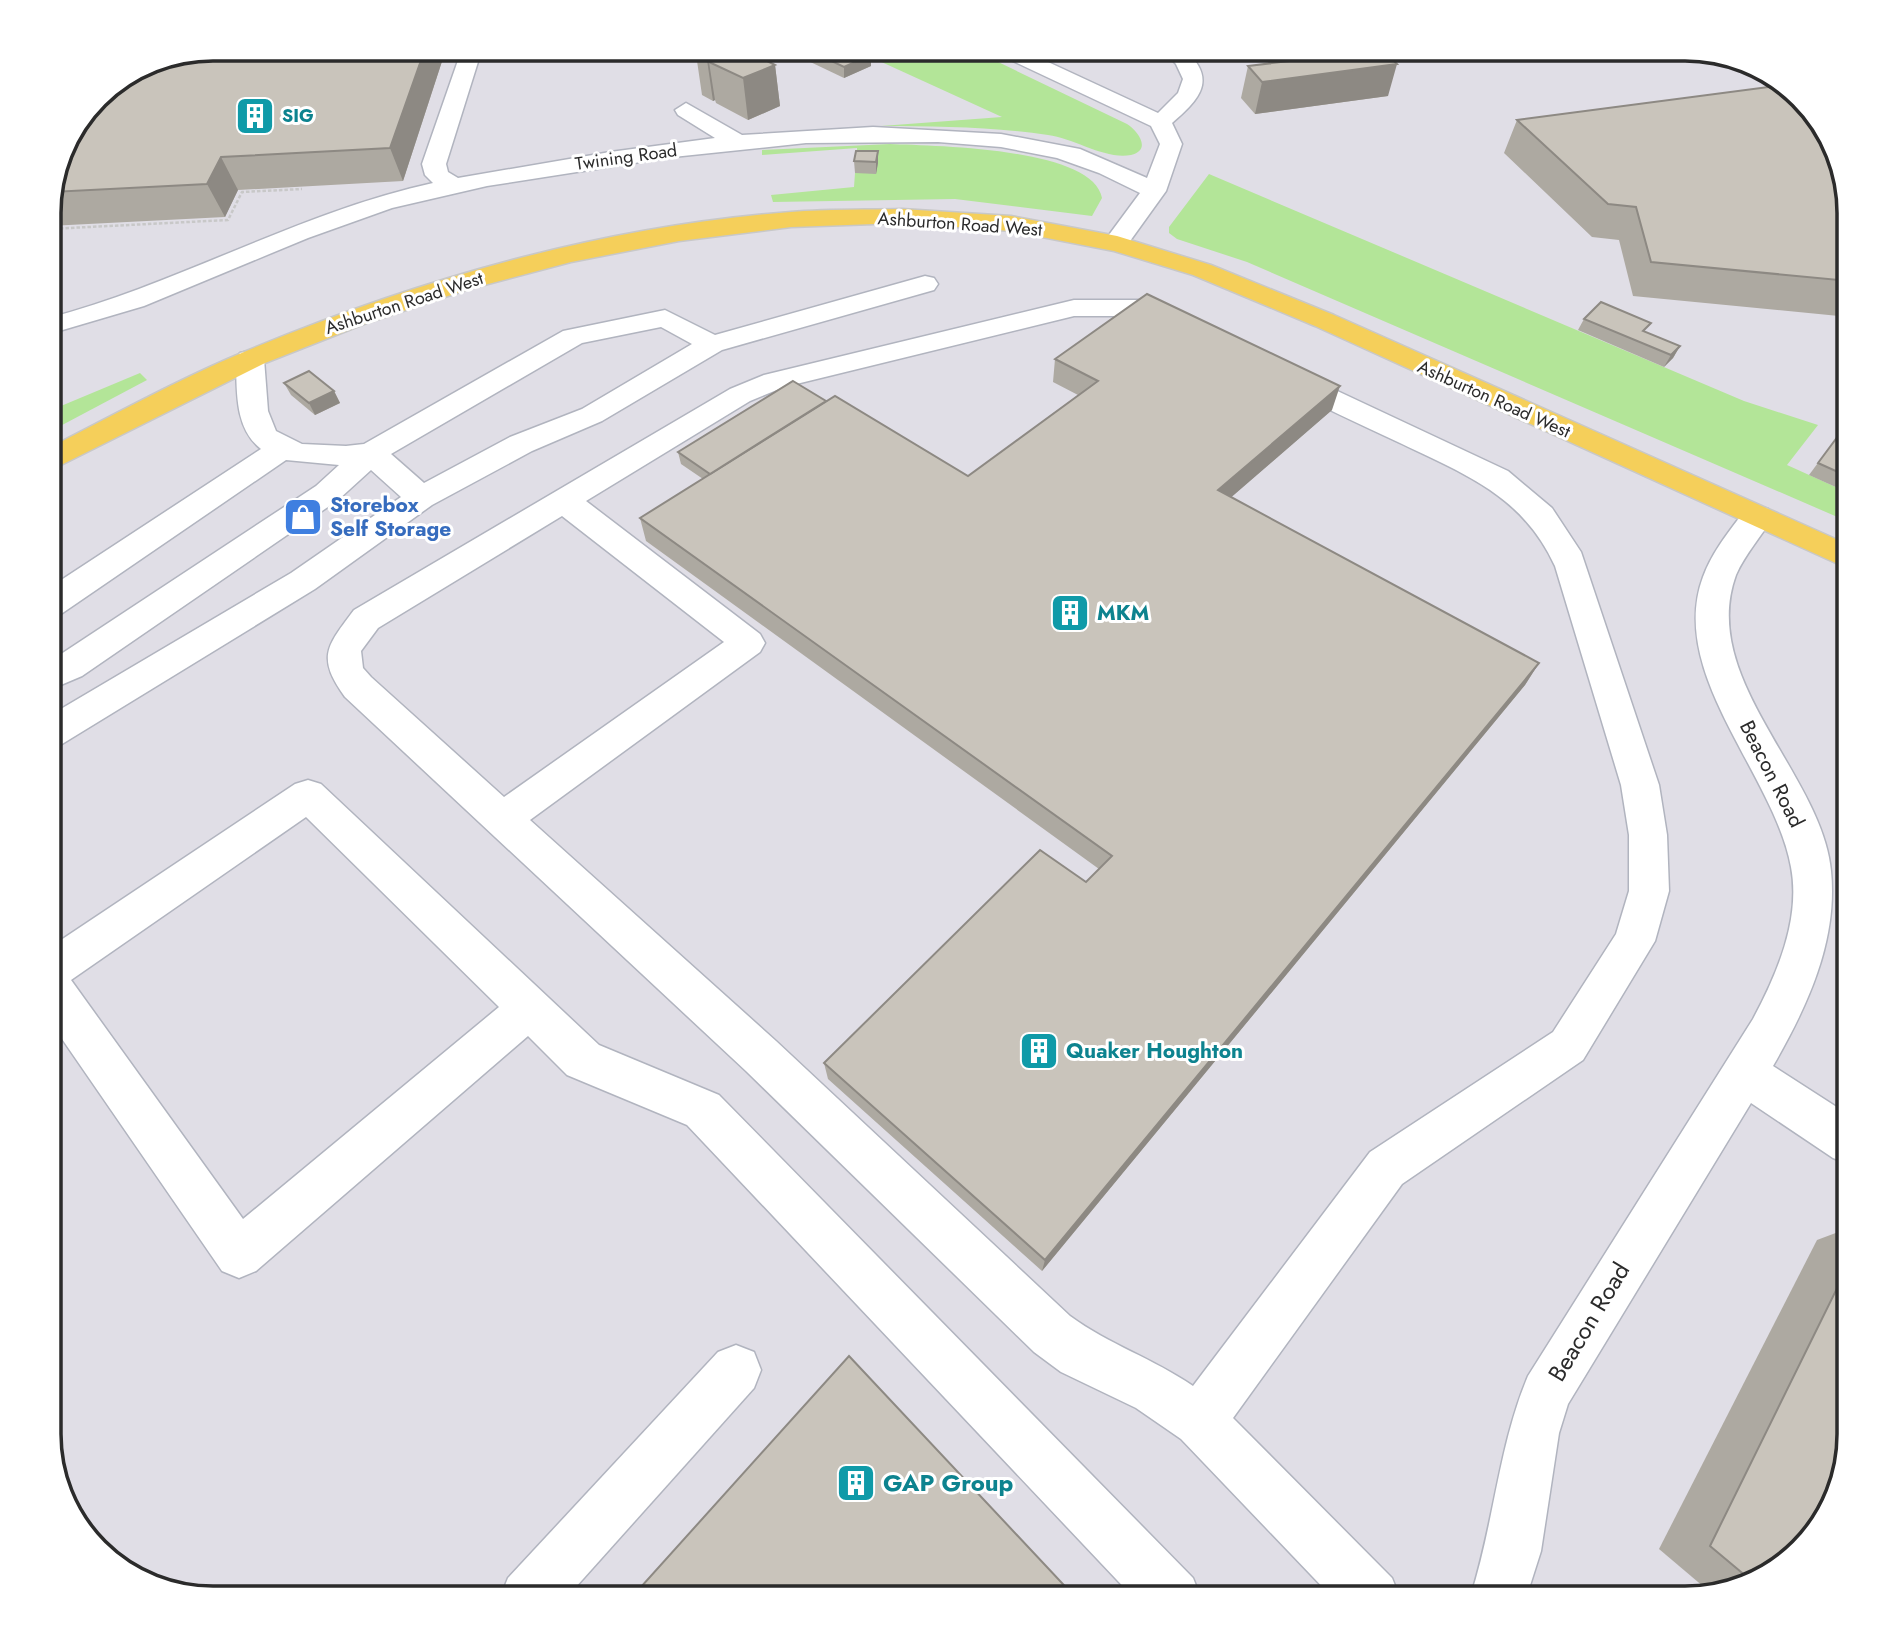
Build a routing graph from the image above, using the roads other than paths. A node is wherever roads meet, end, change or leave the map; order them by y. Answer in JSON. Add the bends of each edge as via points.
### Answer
{"nodes":[{"id":1,"x":468,"y":61,"type":"edge"},
{"id":2,"x":1029,"y":61,"type":"edge"},
{"id":3,"x":1184,"y":61,"type":"edge"},
{"id":4,"x":686,"y":110,"type":"dead end"},
{"id":5,"x":1150,"y":118,"type":"junction"},
{"id":6,"x":739,"y":144,"type":"junction"},
{"id":7,"x":456,"y":187,"type":"junction"},
{"id":8,"x":1154,"y":191,"type":"junction"},
{"id":9,"x":1116,"y":243,"type":"junction"},
{"id":10,"x":925,"y":284,"type":"dead end"},
{"id":11,"x":62,"y":322,"type":"edge"},
{"id":12,"x":1194,"y":333,"type":"edge"},
{"id":13,"x":712,"y":344,"type":"junction"},
{"id":14,"x":250,"y":359,"type":"junction"},
{"id":15,"x":1270,"y":369,"type":"edge"},
{"id":16,"x":283,"y":448,"type":"junction"},
{"id":17,"x":372,"y":453,"type":"junction"},
{"id":18,"x":62,"y":454,"type":"edge"},
{"id":19,"x":421,"y":498,"type":"junction"},
{"id":20,"x":563,"y":500,"type":"junction"},
{"id":21,"x":1756,"y":517,"type":"junction"},
{"id":22,"x":1837,"y":553,"type":"edge"},
{"id":23,"x":62,"y":596,"type":"edge"},
{"id":24,"x":62,"y":671,"type":"edge"},
{"id":25,"x":62,"y":726,"type":"edge"},
{"id":26,"x":502,"y":819,"type":"junction"},
{"id":27,"x":62,"y":962,"type":"edge"},
{"id":28,"x":62,"y":1002,"type":"edge"},
{"id":29,"x":530,"y":1007,"type":"junction"},
{"id":30,"x":1744,"y":1072,"type":"junction"},
{"id":31,"x":1837,"y":1134,"type":"edge"},
{"id":32,"x":736,"y":1370,"type":"dead end"},
{"id":33,"x":1199,"y":1421,"type":"junction"},
{"id":34,"x":539,"y":1586,"type":"edge"},
{"id":35,"x":1162,"y":1586,"type":"edge"},
{"id":36,"x":1360,"y":1586,"type":"edge"},
{"id":37,"x":1503,"y":1586,"type":"edge"}],
"edges":[{"from":1,"to":7,"type":"street","via":[[434,164],[437,175]]},
{"from":2,"to":5,"type":"street"},
{"from":3,"to":5,"type":"street","via":[[1194,71],[1189,93]]},
{"from":4,"to":6,"type":"street"},
{"from":5,"to":8,"type":"street","via":[[1171,144]]},
{"from":6,"to":7,"type":"street","name":"Twining Road","via":[[595,161]]},
{"from":6,"to":8,"type":"street","name":"Twining Road","via":[[861,135],[1007,142],[1076,156]]},
{"from":7,"to":11,"type":"street","name":"Twining Road","via":[[381,204],[107,310]]},
{"from":8,"to":9,"type":"street"},
{"from":9,"to":14,"type":"main road","name":"Ashburton Road West","via":[[1057,231],[935,218],[814,219],[697,231],[573,254],[474,279],[387,306]]},
{"from":9,"to":21,"type":"main road","name":"Ashburton Road West","via":[[1279,300]]},
{"from":10,"to":13,"type":"street"},
{"from":12,"to":20,"type":"street","via":[[1138,308],[1074,309],[774,381],[740,395]]},
{"from":13,"to":17,"type":"street","via":[[665,318],[573,337]]},
{"from":13,"to":19,"type":"street","via":[[592,415],[521,444]]},
{"from":14,"to":16,"type":"street","via":[[259,426],[267,439]]},
{"from":14,"to":18,"type":"main road","name":"Ashburton Road West"},
{"from":15,"to":33,"type":"street","via":[[1497,478],[1545,518],[1571,566],[1640,785],[1648,835],[1649,891],[1634,940],[1569,1046],[1386,1168]]},
{"from":16,"to":17,"type":"street","via":[[311,456]]},
{"from":16,"to":23,"type":"street"},
{"from":17,"to":19,"type":"street"},
{"from":17,"to":24,"type":"street","via":[[327,493]]},
{"from":19,"to":25,"type":"street","via":[[303,581]]},
{"from":20,"to":26,"type":"street","via":[[366,619],[344,649],[346,671],[358,687]]},
{"from":20,"to":26,"type":"street","via":[[748,643]]},
{"from":21,"to":22,"type":"main road","name":"Ashburton Road West"},
{"from":21,"to":30,"type":"street","name":"Beacon Road","via":[[1717,584],[1715,642],[1725,680],[1797,817],[1810,861],[1813,910],[1805,953],[1785,1001]]},
{"from":26,"to":33,"type":"street","via":[[761,1056],[1052,1334],[1079,1354],[1154,1390]]},
{"from":27,"to":29,"type":"street","via":[[309,795]]},
{"from":28,"to":29,"type":"street","via":[[239,1254]]},
{"from":29,"to":35,"type":"street","via":[[583,1060],[703,1110]]},
{"from":30,"to":31,"type":"street"},
{"from":30,"to":37,"type":"street","name":"Beacon Road","via":[[1546,1394],[1532,1433],[1513,1551]]},
{"from":32,"to":34,"type":"street"},
{"from":33,"to":36,"type":"street"}]}
